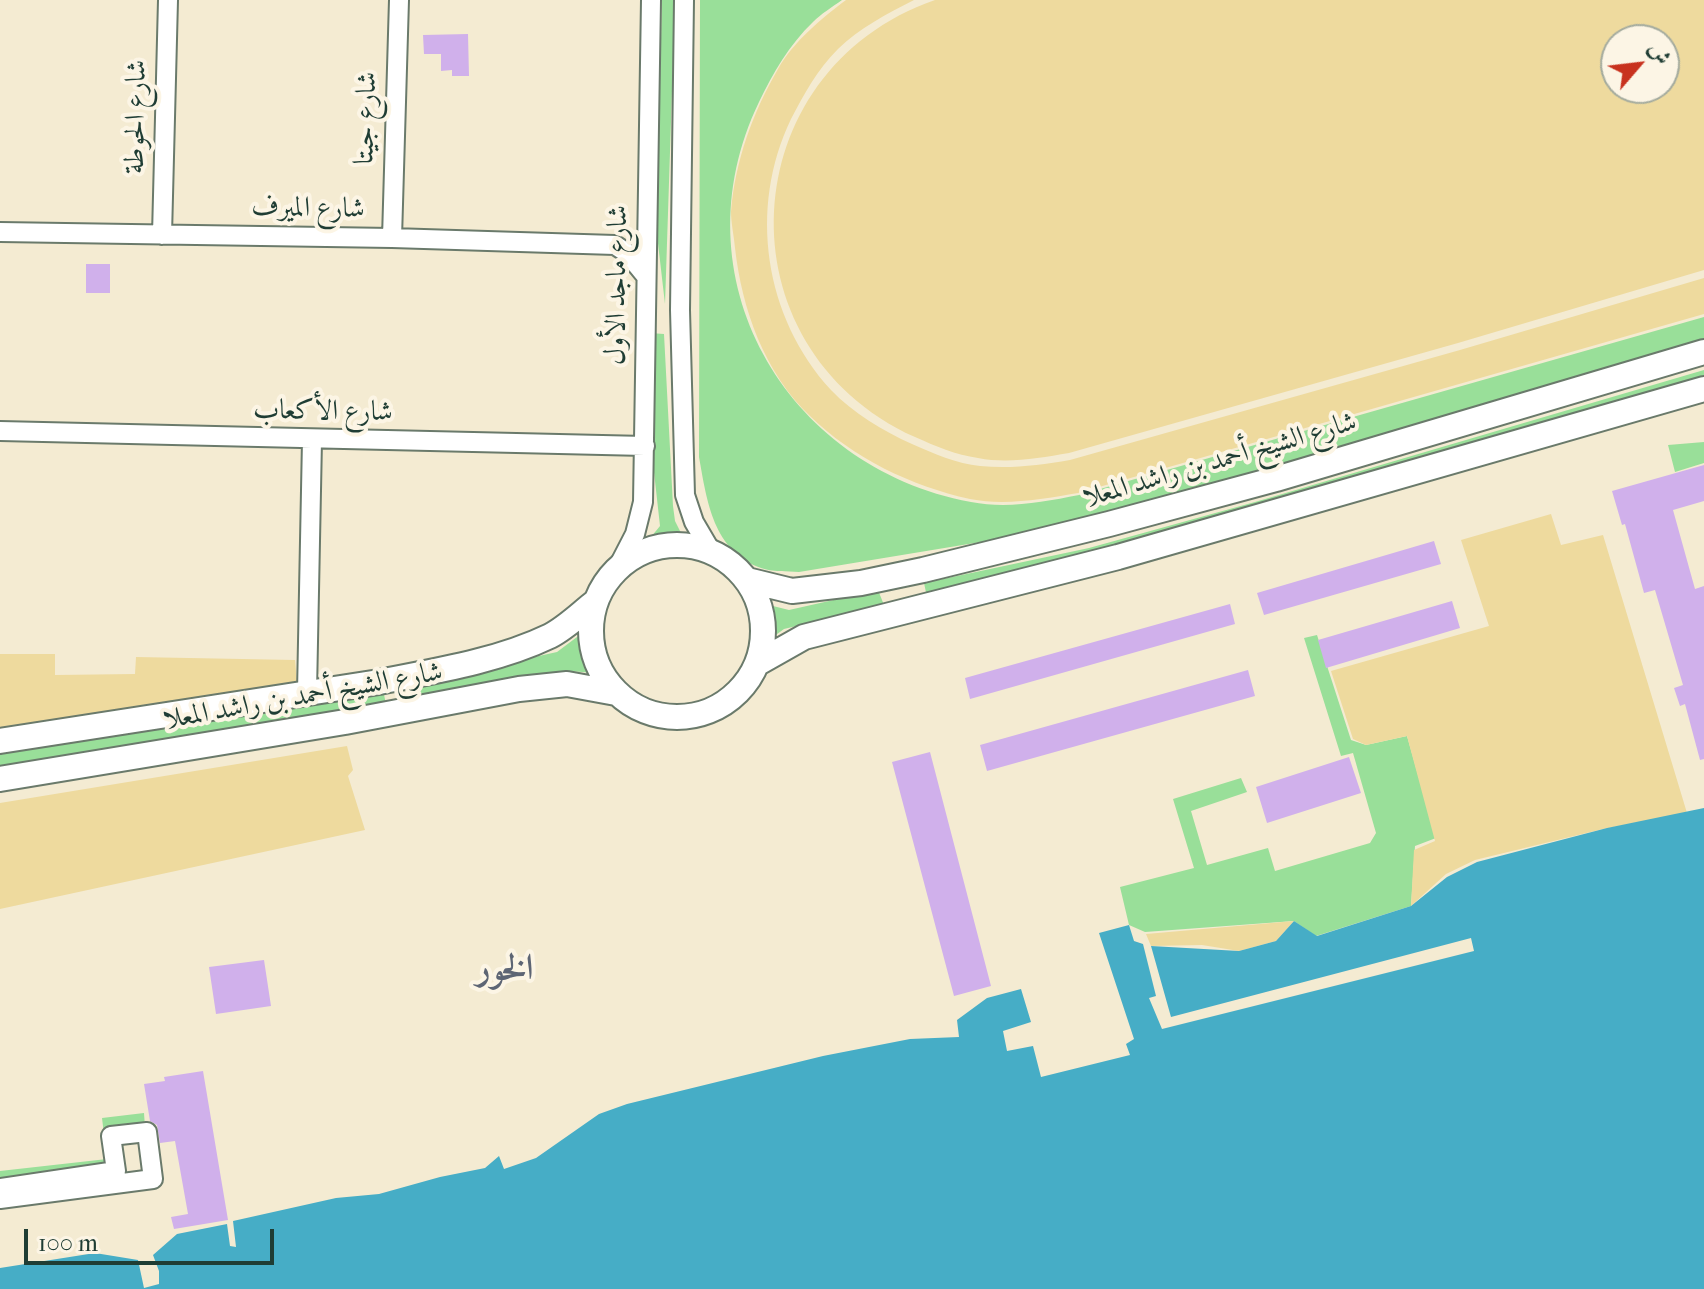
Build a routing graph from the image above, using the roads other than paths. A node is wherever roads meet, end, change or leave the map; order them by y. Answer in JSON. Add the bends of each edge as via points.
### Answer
{"nodes":[{"id":1,"x":168,"y":0,"type":"edge"},
{"id":2,"x":399,"y":0,"type":"edge"},
{"id":3,"x":651,"y":0,"type":"edge"},
{"id":4,"x":684,"y":0,"type":"edge"},
{"id":5,"x":646,"y":215,"type":"junction"},
{"id":6,"x":0,"y":232,"type":"edge"},
{"id":7,"x":162,"y":235,"type":"junction"},
{"id":8,"x":392,"y":238,"type":"junction"},
{"id":9,"x":615,"y":245,"type":"junction"},
{"id":10,"x":645,"y":275,"type":"junction"},
{"id":11,"x":1704,"y":352,"type":"edge"},
{"id":12,"x":1704,"y":389,"type":"edge"},
{"id":13,"x":0,"y":431,"type":"edge"},
{"id":14,"x":312,"y":440,"type":"junction"},
{"id":15,"x":645,"y":446,"type":"junction"},
{"id":16,"x":711,"y":551,"type":"junction"},
{"id":17,"x":619,"y":565,"type":"junction"},
{"id":18,"x":747,"y":580,"type":"junction"},
{"id":19,"x":595,"y":602,"type":"junction"},
{"id":20,"x":758,"y":663,"type":"junction"},
{"id":21,"x":307,"y":692,"type":"junction"},
{"id":22,"x":616,"y":693,"type":"junction"},
{"id":23,"x":0,"y":741,"type":"edge"},
{"id":24,"x":0,"y":779,"type":"edge"},
{"id":25,"x":0,"y":1188,"type":"edge"},
{"id":26,"x":0,"y":1199,"type":"edge"}],
"edges":[{"from":1,"to":7,"type":"street","name":"شارع الحوطة"},
{"from":2,"to":8,"type":"street","name":"شارع جيتا"},
{"from":3,"to":5,"type":"street","name":"شارع ماجد الأول"},
{"from":4,"to":16,"type":"street","via":[[680,310],[685,495]]},
{"from":5,"to":9,"type":"street"},
{"from":5,"to":10,"type":"street","name":"شارع ماجد الأول"},
{"from":6,"to":7,"type":"street","name":"شارع الميرف"},
{"from":7,"to":8,"type":"street","name":"شارع الميرف"},
{"from":8,"to":9,"type":"street","name":"شارع الميرف"},
{"from":9,"to":10,"type":"street"},
{"from":10,"to":15,"type":"street","name":"شارع ماجد الأول"},
{"from":11,"to":18,"type":"main road","name":"شارع الشيخ أحمد بن راشد المعلا","via":[[1276,479],[923,570],[792,591]]},
{"from":12,"to":20,"type":"main road","via":[[1133,553],[804,637]]},
{"from":13,"to":14,"type":"street","name":"شارع الأكعاب"},
{"from":14,"to":15,"type":"street","name":"شارع الأكعاب"},
{"from":14,"to":21,"type":"street"},
{"from":15,"to":17,"type":"street","name":"شارع ماجد الأول","via":[[643,502]]},
{"from":16,"to":17,"type":"main road","via":[[668,545],[647,549]]},
{"from":16,"to":18,"type":"main road"},
{"from":17,"to":19,"type":"main road"},
{"from":18,"to":20,"type":"main road","via":[[760,606],[763,635]]},
{"from":19,"to":21,"type":"main road","name":"شارع الشيخ أحمد بن راشد المعلا","via":[[552,635],[507,652],[434,671]]},
{"from":19,"to":22,"type":"main road","via":[[592,645],[597,666]]},
{"from":20,"to":22,"type":"main road","via":[[722,706],[695,716],[667,717],[640,709]]},
{"from":21,"to":23,"type":"main road","name":"شارع الشيخ أحمد بن راشد المعلا"},
{"from":22,"to":24,"type":"main road","name":"شارع الشيخ أحمد بن راشد المعلا","via":[[567,684],[519,689]]},
{"from":25,"to":26,"type":"street","via":[[116,1171],[111,1136],[147,1132],[153,1179]]}]}
